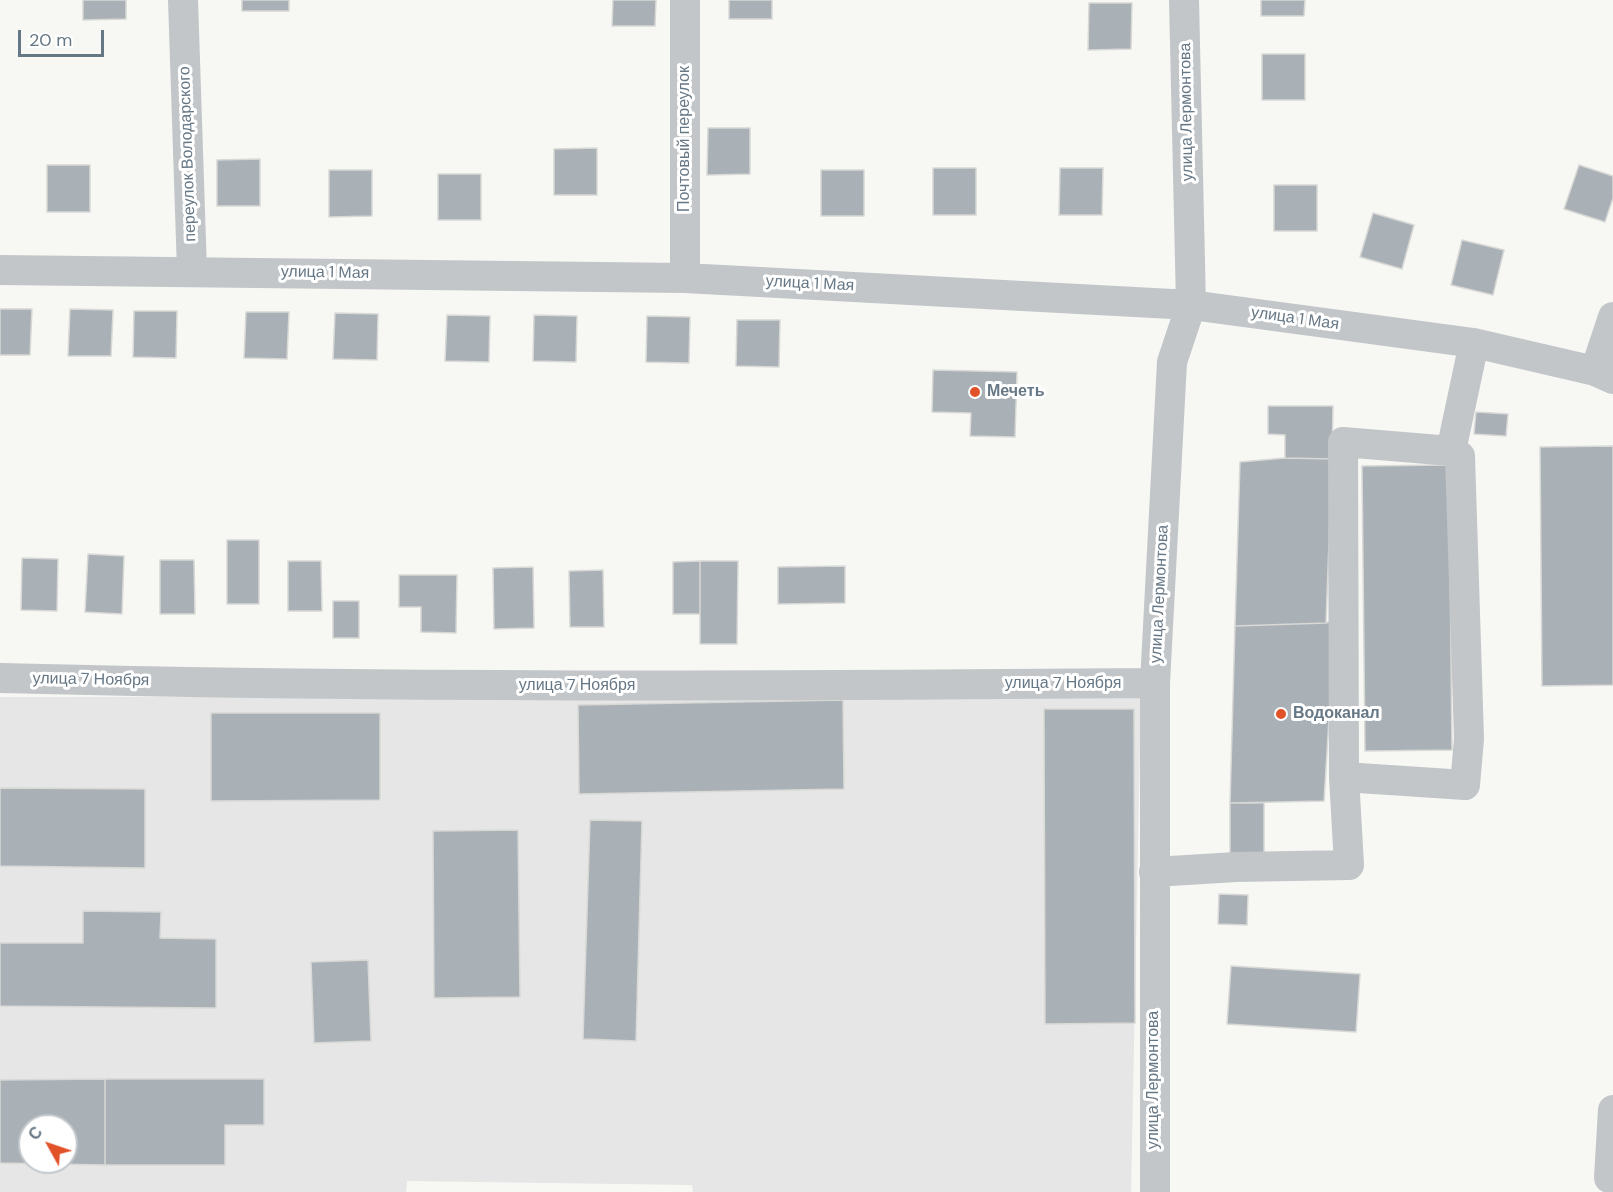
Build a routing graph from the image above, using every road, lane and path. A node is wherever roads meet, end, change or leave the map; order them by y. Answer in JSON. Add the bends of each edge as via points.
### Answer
{"nodes":[{"id":1,"x":183,"y":0,"type":"edge"},
{"id":2,"x":686,"y":0,"type":"edge"},
{"id":3,"x":1184,"y":0,"type":"edge"},
{"id":4,"x":0,"y":270,"type":"edge"},
{"id":5,"x":192,"y":271,"type":"junction"},
{"id":6,"x":685,"y":278,"type":"junction"},
{"id":7,"x":1191,"y":305,"type":"junction"},
{"id":8,"x":1613,"y":317,"type":"edge"},
{"id":9,"x":1474,"y":343,"type":"junction"},
{"id":10,"x":1604,"y":375,"type":"edge"},
{"id":11,"x":1451,"y":451,"type":"junction"},
{"id":12,"x":0,"y":678,"type":"edge"},
{"id":13,"x":1155,"y":683,"type":"junction"},
{"id":14,"x":1344,"y":777,"type":"junction"},
{"id":15,"x":1154,"y":872,"type":"junction"},
{"id":16,"x":1613,"y":1110,"type":"edge"},
{"id":17,"x":1613,"y":1179,"type":"edge"},
{"id":18,"x":1155,"y":1192,"type":"edge"}],
"edges":[{"from":1,"to":5,"type":"street","name":"переулок Володарского"},
{"from":2,"to":6,"type":"street","name":"Почтовый переулок"},
{"from":3,"to":7,"type":"street","name":"улица Лермонтова"},
{"from":4,"to":5,"type":"street","name":"улица 1 Мая"},
{"from":5,"to":6,"type":"street","name":"улица 1 Мая"},
{"from":6,"to":7,"type":"street","name":"улица 1 Мая"},
{"from":7,"to":9,"type":"street","name":"улица 1 Мая"},
{"from":7,"to":13,"type":"street","name":"улица Лермонтова","via":[[1172,362]]},
{"from":8,"to":10,"type":"street"},
{"from":9,"to":10,"type":"street","name":"улица 1 Мая"},
{"from":9,"to":11,"type":"street"},
{"from":11,"to":14,"type":"street","via":[[1343,442]]},
{"from":11,"to":14,"type":"street","via":[[1460,456],[1469,739],[1465,785]]},
{"from":12,"to":13,"type":"street","name":"улица 7 Ноября","via":[[641,686]]},
{"from":13,"to":15,"type":"street","name":"улица Лермонтова"},
{"from":14,"to":15,"type":"street","via":[[1349,865]]},
{"from":15,"to":18,"type":"street","name":"улица Лермонтова"},
{"from":16,"to":17,"type":"street","via":[[1609,1178]]}]}
